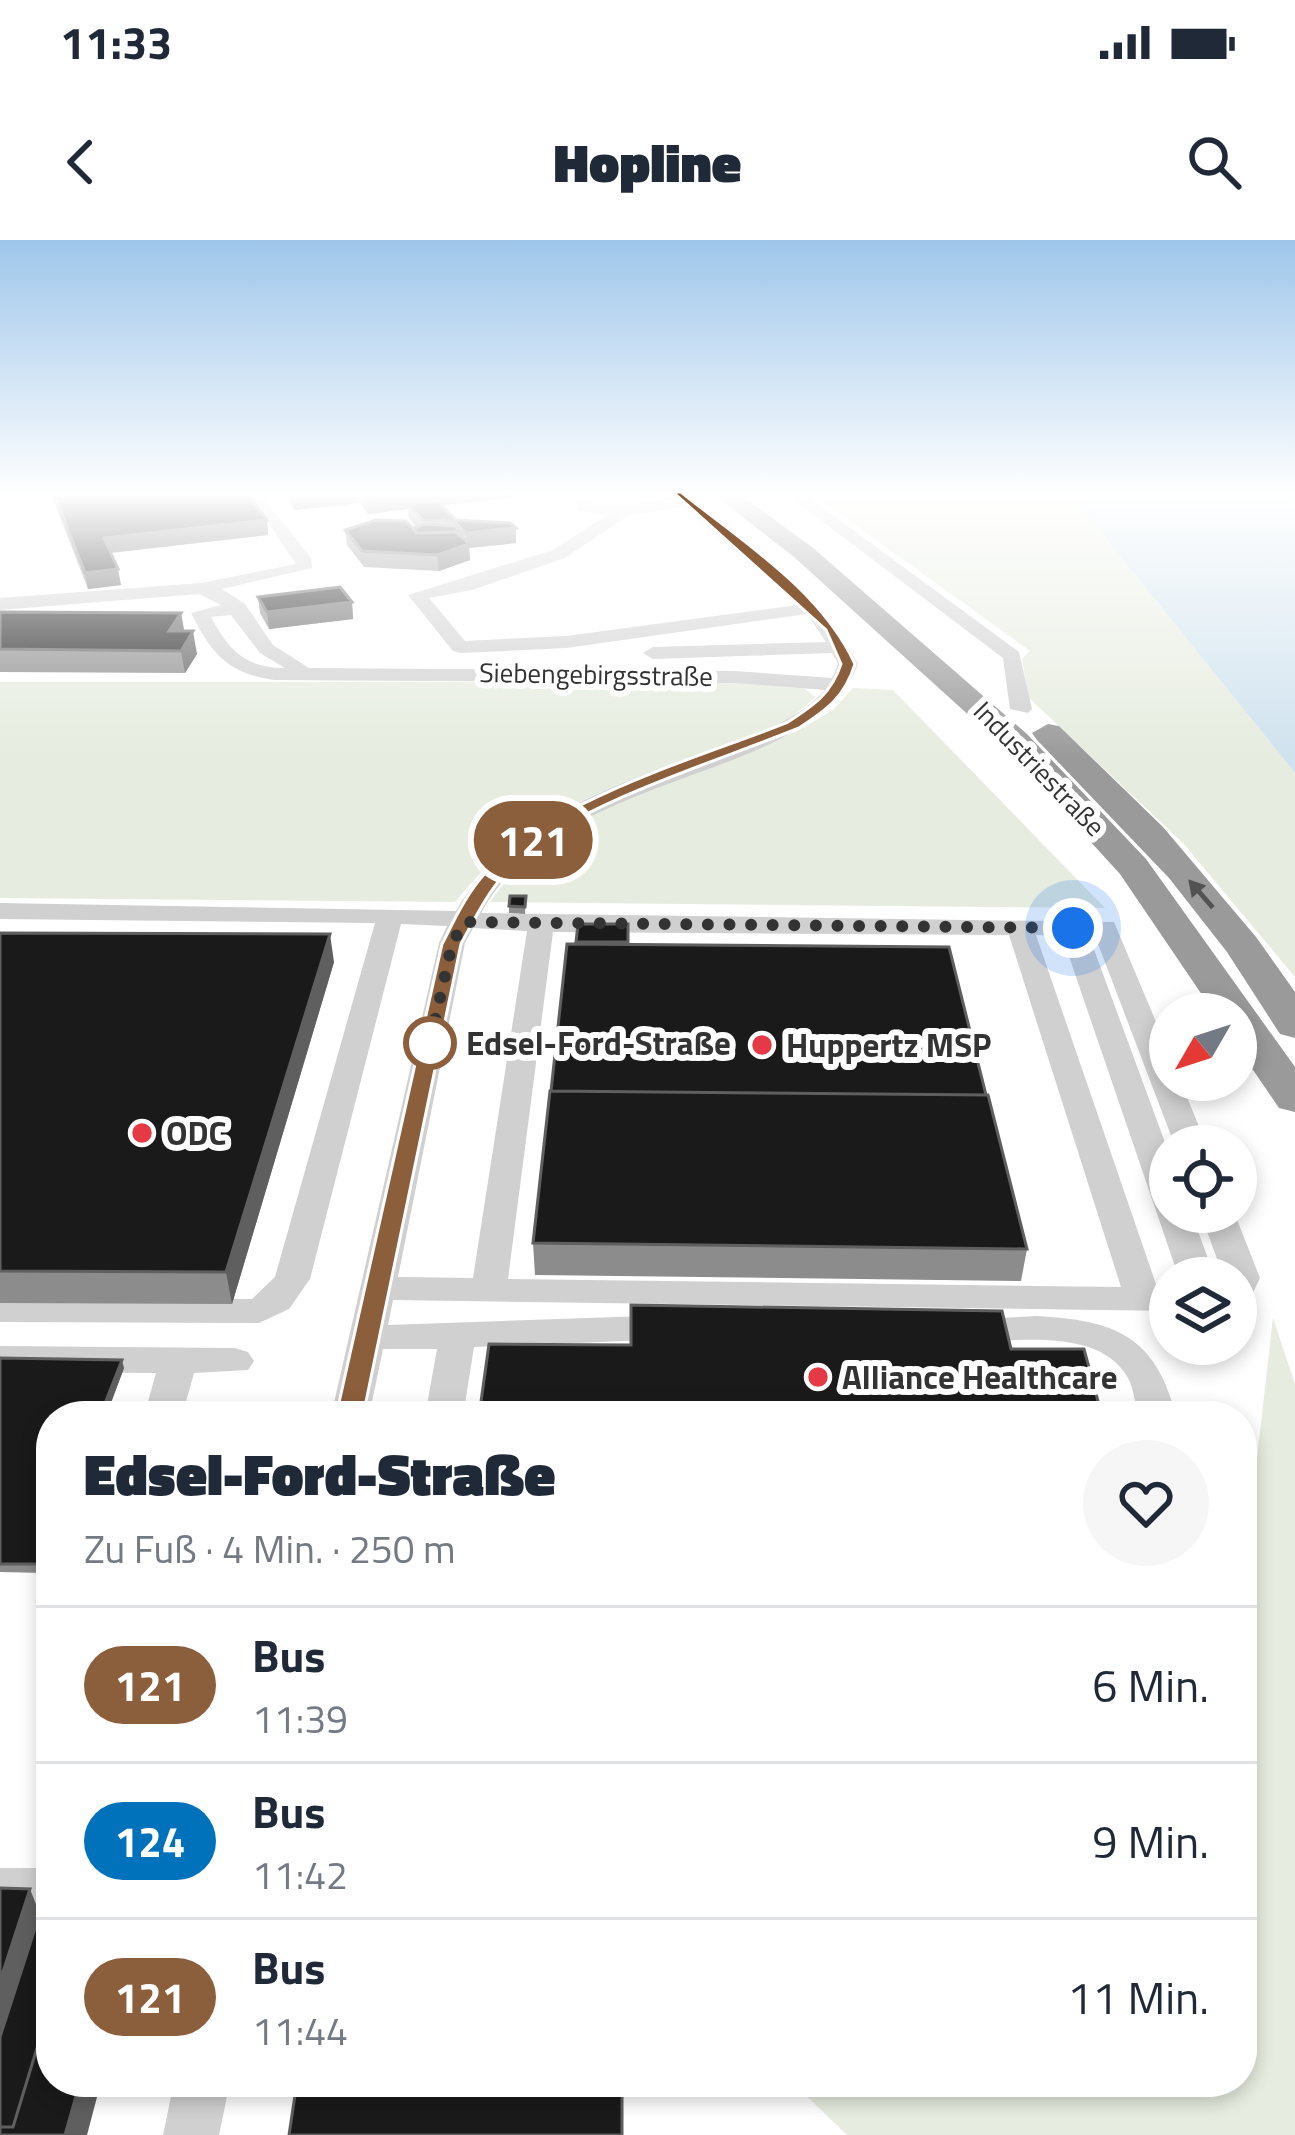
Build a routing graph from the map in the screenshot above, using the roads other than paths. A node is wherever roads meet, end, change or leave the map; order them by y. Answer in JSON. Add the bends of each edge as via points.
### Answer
{"nodes":[{"id":1,"x":229,"y":582,"type":"edge"},
{"id":2,"x":476,"y":582,"type":"edge"},
{"id":3,"x":786,"y":582,"type":"edge"},
{"id":4,"x":837,"y":582,"type":"edge"},
{"id":5,"x":868,"y":582,"type":"edge"},
{"id":6,"x":913,"y":582,"type":"edge"},
{"id":7,"x":201,"y":588,"type":"junction"},
{"id":8,"x":149,"y":591,"type":"junction"},
{"id":9,"x":0,"y":604,"type":"edge"},
{"id":10,"x":238,"y":608,"type":"junction"},
{"id":11,"x":814,"y":608,"type":"junction"},
{"id":12,"x":200,"y":613,"type":"junction"},
{"id":13,"x":841,"y":647,"type":"junction"},
{"id":14,"x":816,"y":650,"type":"junction"},
{"id":15,"x":350,"y":673,"type":"junction"},
{"id":16,"x":395,"y":673,"type":"junction"},
{"id":17,"x":734,"y":677,"type":"junction"},
{"id":18,"x":842,"y":685,"type":"junction"},
{"id":19,"x":1021,"y":709,"type":"junction"},
{"id":20,"x":0,"y":911,"type":"edge"},
{"id":21,"x":390,"y":915,"type":"junction"},
{"id":22,"x":464,"y":922,"type":"junction"},
{"id":23,"x":541,"y":924,"type":"junction"},
{"id":24,"x":1020,"y":928,"type":"junction"},
{"id":25,"x":1073,"y":928,"type":"junction"},
{"id":26,"x":1284,"y":998,"type":"edge"},
{"id":27,"x":1295,"y":1025,"type":"edge"},
{"id":28,"x":1295,"y":1099,"type":"edge"},
{"id":29,"x":1183,"y":1125,"type":"edge"},
{"id":30,"x":1149,"y":1143,"type":"edge"},
{"id":31,"x":1149,"y":1277,"type":"edge"},
{"id":32,"x":377,"y":1288,"type":"junction"},
{"id":33,"x":489,"y":1290,"type":"junction"},
{"id":34,"x":1149,"y":1299,"type":"edge"},
{"id":35,"x":0,"y":1310,"type":"edge"},
{"id":36,"x":366,"y":1337,"type":"junction"},
{"id":37,"x":457,"y":1338,"type":"junction"},
{"id":38,"x":0,"y":1359,"type":"edge"},
{"id":39,"x":235,"y":1361,"type":"dead end"},
{"id":40,"x":178,"y":1363,"type":"junction"},
{"id":41,"x":167,"y":1401,"type":"edge"},
{"id":42,"x":353,"y":1401,"type":"edge"},
{"id":43,"x":446,"y":1401,"type":"edge"},
{"id":44,"x":1153,"y":1401,"type":"edge"},
{"id":45,"x":0,"y":1891,"type":"edge"},
{"id":46,"x":36,"y":1891,"type":"edge"},
{"id":47,"x":199,"y":2097,"type":"edge"},
{"id":48,"x":191,"y":2135,"type":"edge"}],
"edges":[{"from":1,"to":7,"type":"street"},
{"from":2,"to":11,"type":"street","via":[[417,595],[460,647],[566,642]]},
{"from":3,"to":11,"type":"street"},
{"from":4,"to":28,"type":"highway","name":"Industriestraße","via":[[1016,741],[1133,867]]},
{"from":5,"to":19,"type":"highway","name":"Industriestraße"},
{"from":6,"to":19,"type":"street","via":[[1012,656]]},
{"from":7,"to":8,"type":"street"},
{"from":7,"to":10,"type":"street","via":[[223,593]]},
{"from":8,"to":9,"type":"street"},
{"from":8,"to":12,"type":"street","via":[[185,596]]},
{"from":10,"to":12,"type":"street"},
{"from":10,"to":15,"type":"street","via":[[277,660]]},
{"from":11,"to":13,"type":"street"},
{"from":12,"to":15,"type":"street","via":[[221,655],[235,665],[274,674]]},
{"from":13,"to":14,"type":"street"},
{"from":13,"to":18,"type":"street","via":[[848,664]]},
{"from":14,"to":16,"type":"street","via":[[490,654]]},
{"from":14,"to":17,"type":"street"},
{"from":15,"to":16,"type":"street","name":"Siebengebirgsstraße"},
{"from":16,"to":17,"type":"street","name":"Siebengebirgsstraße"},
{"from":17,"to":18,"type":"street","name":"Siebengebirgsstraße"},
{"from":18,"to":22,"type":"street","via":[[794,725],[572,815],[520,849]]},
{"from":26,"to":19,"type":"highway","name":"Industriestraße","one_way":true,"via":[[1160,848]]},
{"from":20,"to":21,"type":"street"},
{"from":21,"to":22,"type":"street"},
{"from":21,"to":35,"type":"street","via":[[292,1279],[276,1301],[259,1311]]},
{"from":22,"to":23,"type":"street"},
{"from":22,"to":32,"type":"street","via":[[452,944]]},
{"from":23,"to":24,"type":"street"},
{"from":23,"to":33,"type":"street"},
{"from":24,"to":25,"type":"street"},
{"from":24,"to":31,"type":"street"},
{"from":25,"to":29,"type":"street","via":[[1105,928]]},
{"from":25,"to":30,"type":"street"},
{"from":26,"to":27,"type":"highway","name":"Industriestraße"},
{"from":32,"to":33,"type":"street"},
{"from":32,"to":36,"type":"street"},
{"from":33,"to":34,"type":"street"},
{"from":36,"to":37,"type":"street"},
{"from":36,"to":42,"type":"street"},
{"from":37,"to":43,"type":"street"},
{"from":37,"to":44,"type":"street","via":[[600,1327],[1078,1332],[1124,1351],[1144,1371]]},
{"from":38,"to":40,"type":"street"},
{"from":39,"to":40,"type":"street"},
{"from":40,"to":41,"type":"street"},
{"from":45,"to":46,"type":"street"},
{"from":47,"to":48,"type":"street"}]}
